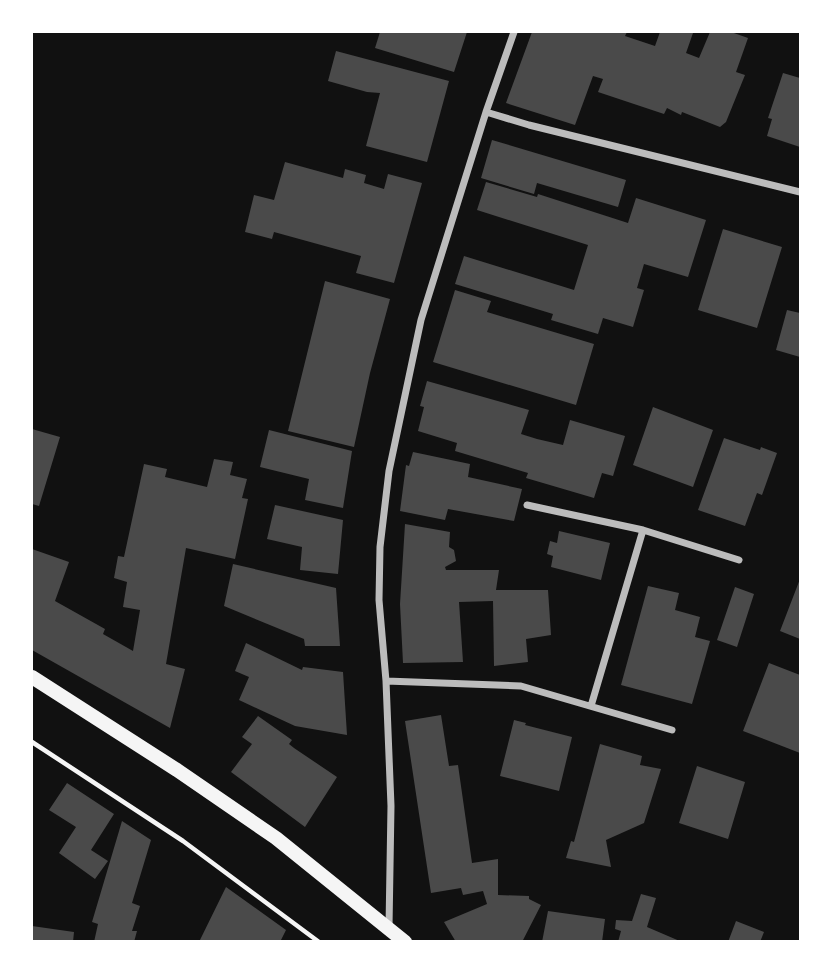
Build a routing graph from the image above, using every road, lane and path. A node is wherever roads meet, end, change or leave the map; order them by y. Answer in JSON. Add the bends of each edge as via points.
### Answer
{"nodes":[{"id":1,"x":514,"y":32,"type":"edge"},
{"id":2,"x":486,"y":112,"type":"junction"},
{"id":3,"x":800,"y":192,"type":"edge"},
{"id":4,"x":527,"y":505,"type":"dead end"},
{"id":5,"x":643,"y":530,"type":"junction"},
{"id":6,"x":739,"y":560,"type":"dead end"},
{"id":7,"x":32,"y":677,"type":"edge"},
{"id":8,"x":386,"y":681,"type":"junction"},
{"id":9,"x":590,"y":706,"type":"junction"},
{"id":10,"x":672,"y":730,"type":"dead end"},
{"id":11,"x":32,"y":742,"type":"edge"},
{"id":12,"x":389,"y":927,"type":"junction"},
{"id":13,"x":319,"y":942,"type":"edge"},
{"id":14,"x":405,"y":942,"type":"edge"}],
"edges":[{"from":1,"to":2,"type":"street"},
{"from":2,"to":3,"type":"street"},
{"from":2,"to":8,"type":"street","via":[[421,320],[389,471],[379,600]]},
{"from":4,"to":5,"type":"street"},
{"from":5,"to":6,"type":"street"},
{"from":5,"to":9,"type":"street"},
{"from":7,"to":12,"type":"main road","via":[[276,838]]},
{"from":8,"to":9,"type":"street","via":[[521,686]]},
{"from":8,"to":12,"type":"street"},
{"from":9,"to":10,"type":"street"},
{"from":11,"to":13,"type":"path","via":[[183,841]]},
{"from":12,"to":14,"type":"main road"}]}
